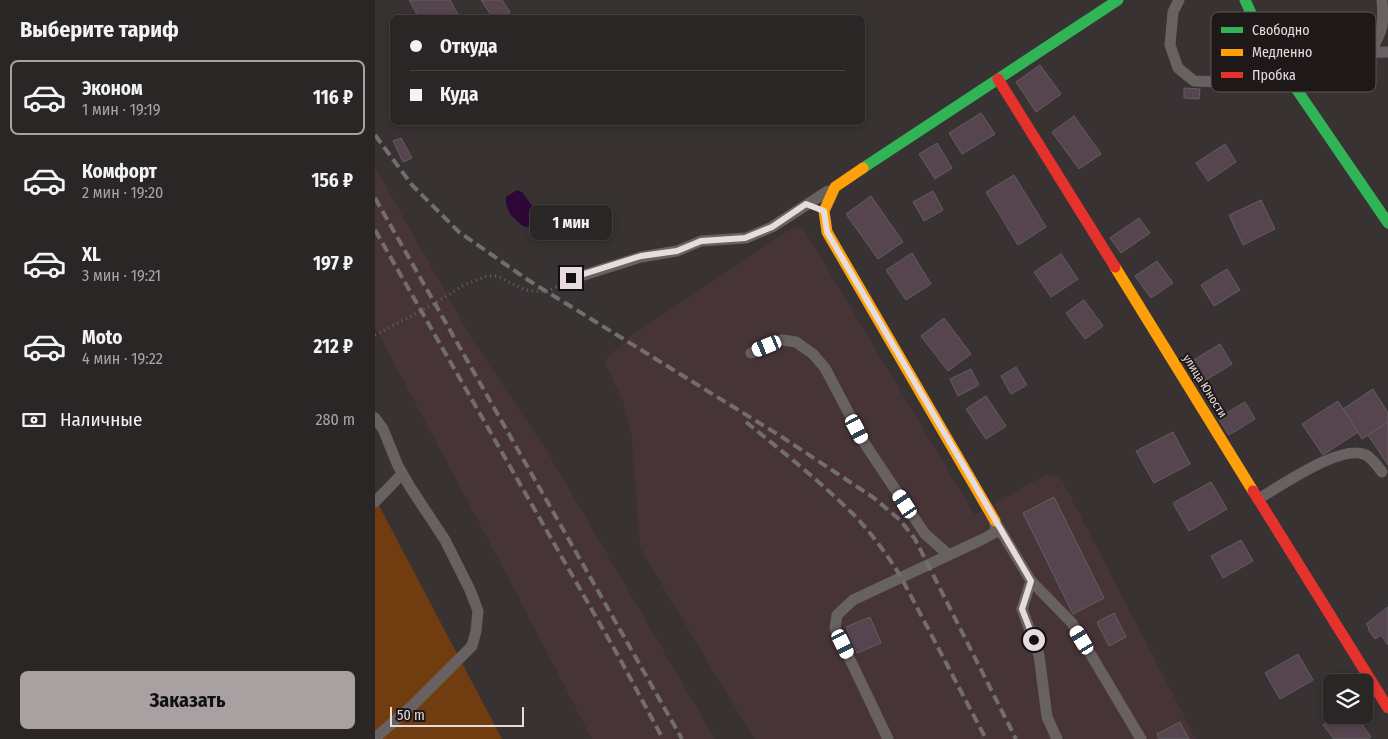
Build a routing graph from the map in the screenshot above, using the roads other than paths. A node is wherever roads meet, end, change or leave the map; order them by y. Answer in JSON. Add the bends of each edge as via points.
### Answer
{"nodes":[{"id":1,"x":1118,"y":0,"type":"edge"},
{"id":2,"x":1179,"y":0,"type":"edge"},
{"id":3,"x":1245,"y":0,"type":"edge"},
{"id":4,"x":1382,"y":0,"type":"edge"},
{"id":5,"x":1250,"y":12,"type":"edge"},
{"id":6,"x":1376,"y":43,"type":"edge"},
{"id":7,"x":998,"y":79,"type":"junction"},
{"id":8,"x":1211,"y":82,"type":"edge"},
{"id":9,"x":1298,"y":92,"type":"edge"},
{"id":10,"x":835,"y":186,"type":"junction"},
{"id":11,"x":806,"y":204,"type":"junction"},
{"id":12,"x":824,"y":211,"type":"junction"},
{"id":13,"x":1388,"y":223,"type":"edge"},
{"id":14,"x":571,"y":278,"type":"road end"},
{"id":15,"x":751,"y":353,"type":"dead end"},
{"id":16,"x":375,"y":418,"type":"edge"},
{"id":17,"x":1382,"y":472,"type":"dead end"},
{"id":18,"x":402,"y":474,"type":"junction"},
{"id":19,"x":1258,"y":499,"type":"junction"},
{"id":20,"x":375,"y":502,"type":"edge"},
{"id":21,"x":995,"y":521,"type":"junction"},
{"id":22,"x":949,"y":555,"type":"junction"},
{"id":23,"x":1031,"y":581,"type":"junction"},
{"id":24,"x":1388,"y":708,"type":"edge"},
{"id":25,"x":375,"y":738,"type":"edge"},
{"id":26,"x":888,"y":739,"type":"edge"},
{"id":27,"x":1057,"y":739,"type":"edge"},
{"id":28,"x":1141,"y":739,"type":"edge"}],
"edges":[{"from":1,"to":7,"type":"street"},
{"from":2,"to":8,"type":"lane","via":[[1173,12],[1170,45],[1178,68],[1194,81]]},
{"from":3,"to":5,"type":"street"},
{"from":4,"to":6,"type":"lane","via":[[1381,34]]},
{"from":7,"to":10,"type":"street"},
{"from":7,"to":19,"type":"street","name":"улица Юности"},
{"from":9,"to":13,"type":"street"},
{"from":10,"to":11,"type":"lane"},
{"from":10,"to":12,"type":"street"},
{"from":11,"to":12,"type":"lane"},
{"from":11,"to":14,"type":"lane","via":[[772,227],[745,238],[701,241],[677,251],[641,256]]},
{"from":12,"to":21,"type":"street","via":[[827,232]]},
{"from":15,"to":22,"type":"lane","via":[[783,340],[796,342],[813,354],[825,368],[865,444],[925,534]]},
{"from":16,"to":18,"type":"lane"},
{"from":17,"to":19,"type":"lane","via":[[1367,455],[1351,453],[1327,459]]},
{"from":18,"to":20,"type":"lane"},
{"from":18,"to":25,"type":"lane","via":[[445,540],[470,590],[478,611],[476,631],[473,646]]},
{"from":19,"to":24,"type":"street","name":"улица Юности"},
{"from":21,"to":22,"type":"lane","via":[[996,532]]},
{"from":21,"to":23,"type":"lane"},
{"from":22,"to":26,"type":"lane","via":[[853,600],[837,615],[835,628]]},
{"from":23,"to":27,"type":"lane","via":[[1022,609],[1039,655],[1047,717]]},
{"from":23,"to":28,"type":"lane","via":[[1072,623]]}]}
